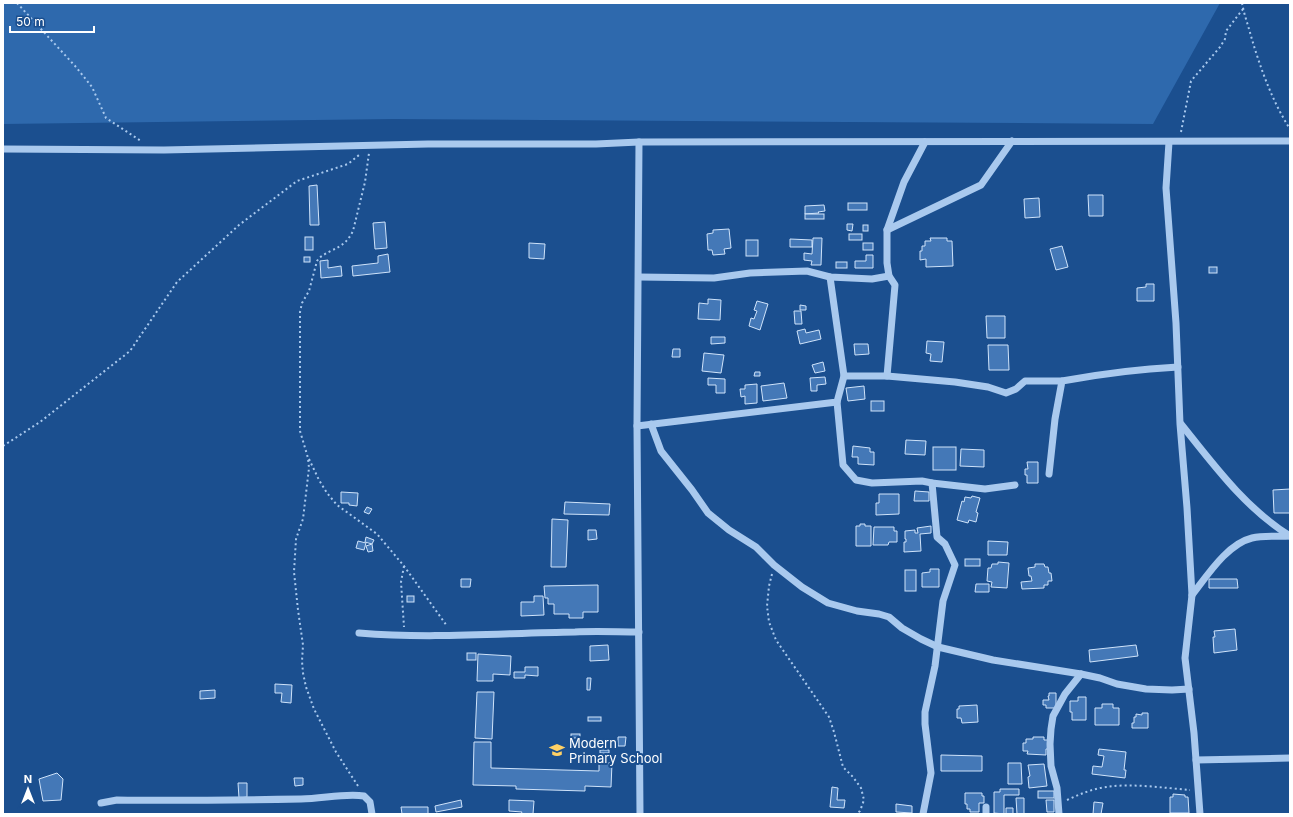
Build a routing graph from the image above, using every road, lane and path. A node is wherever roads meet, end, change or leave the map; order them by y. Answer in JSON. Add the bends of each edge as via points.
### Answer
{"nodes":[{"id":1,"x":17,"y":3,"type":"edge"},
{"id":2,"x":1242,"y":3,"type":"edge"},
{"id":3,"x":1243,"y":9,"type":"junction"},
{"id":4,"x":1290,"y":129,"type":"edge"},
{"id":5,"x":1012,"y":141,"type":"junction"},
{"id":6,"x":1290,"y":141,"type":"edge"},
{"id":7,"x":639,"y":142,"type":"junction"},
{"id":8,"x":925,"y":142,"type":"junction"},
{"id":9,"x":1169,"y":142,"type":"junction"},
{"id":10,"x":1179,"y":142,"type":"junction"},
{"id":11,"x":370,"y":146,"type":"junction"},
{"id":12,"x":3,"y":149,"type":"edge"},
{"id":13,"x":156,"y":150,"type":"junction"},
{"id":14,"x":888,"y":230,"type":"junction"},
{"id":15,"x":889,"y":276,"type":"junction"},
{"id":16,"x":639,"y":277,"type":"junction"},
{"id":17,"x":830,"y":277,"type":"junction"},
{"id":18,"x":1178,"y":367,"type":"junction"},
{"id":19,"x":844,"y":376,"type":"junction"},
{"id":20,"x":887,"y":376,"type":"junction"},
{"id":21,"x":1062,"y":381,"type":"junction"},
{"id":22,"x":837,"y":402,"type":"junction"},
{"id":23,"x":651,"y":424,"type":"junction"},
{"id":24,"x":1180,"y":424,"type":"junction"},
{"id":25,"x":637,"y":426,"type":"junction"},
{"id":26,"x":3,"y":446,"type":"edge"},
{"id":27,"x":308,"y":458,"type":"junction"},
{"id":28,"x":1049,"y":474,"type":"dead end"},
{"id":29,"x":932,"y":484,"type":"junction"},
{"id":30,"x":1015,"y":485,"type":"dead end"},
{"id":31,"x":1290,"y":536,"type":"edge"},
{"id":32,"x":774,"y":565,"type":"junction"},
{"id":33,"x":404,"y":566,"type":"junction"},
{"id":34,"x":1192,"y":595,"type":"junction"},
{"id":35,"x":639,"y":632,"type":"junction"},
{"id":36,"x":359,"y":633,"type":"dead end"},
{"id":37,"x":454,"y":635,"type":"junction"},
{"id":38,"x":405,"y":636,"type":"junction"},
{"id":39,"x":938,"y":646,"type":"junction"},
{"id":40,"x":1081,"y":674,"type":"junction"},
{"id":41,"x":1189,"y":689,"type":"junction"},
{"id":42,"x":1290,"y":758,"type":"edge"},
{"id":43,"x":1196,"y":760,"type":"junction"},
{"id":44,"x":1198,"y":790,"type":"junction"},
{"id":45,"x":364,"y":796,"type":"junction"},
{"id":46,"x":101,"y":803,"type":"dead end"},
{"id":47,"x":1059,"y":804,"type":"junction"},
{"id":48,"x":372,"y":814,"type":"edge"},
{"id":49,"x":640,"y":814,"type":"edge"},
{"id":50,"x":856,"y":814,"type":"edge"},
{"id":51,"x":923,"y":814,"type":"edge"},
{"id":52,"x":1059,"y":814,"type":"edge"},
{"id":53,"x":1200,"y":814,"type":"edge"}],
"edges":[{"from":1,"to":13,"type":"path","via":[[92,87],[106,118]]},
{"from":2,"to":3,"type":"path"},
{"from":3,"to":4,"type":"path","via":[[1262,69],[1280,114]]},
{"from":3,"to":10,"type":"path","via":[[1226,31],[1220,47],[1191,81]]},
{"from":5,"to":8,"type":"street"},
{"from":5,"to":9,"type":"street"},
{"from":5,"to":14,"type":"street","via":[[981,185]]},
{"from":6,"to":10,"type":"street"},
{"from":7,"to":8,"type":"street"},
{"from":7,"to":11,"type":"street"},
{"from":7,"to":16,"type":"street"},
{"from":8,"to":14,"type":"street","via":[[904,182]]},
{"from":9,"to":10,"type":"street"},
{"from":9,"to":18,"type":"street","via":[[1166,188]]},
{"from":11,"to":13,"type":"street"},
{"from":11,"to":26,"type":"path","via":[[348,164],[297,181],[240,225],[177,282],[130,351],[40,422]]},
{"from":11,"to":27,"type":"path","via":[[365,182],[353,231],[344,244],[319,258],[309,291],[300,307],[300,431]]},
{"from":12,"to":13,"type":"street"},
{"from":14,"to":15,"type":"street"},
{"from":15,"to":17,"type":"street","via":[[872,280]]},
{"from":15,"to":20,"type":"street","via":[[895,285]]},
{"from":16,"to":17,"type":"street","via":[[714,278],[750,273],[807,271]]},
{"from":16,"to":25,"type":"street"},
{"from":17,"to":19,"type":"street"},
{"from":18,"to":21,"type":"street","via":[[1135,370]]},
{"from":18,"to":24,"type":"street"},
{"from":19,"to":20,"type":"street"},
{"from":19,"to":22,"type":"street"},
{"from":20,"to":21,"type":"street","via":[[955,382],[988,387],[1006,393],[1016,389],[1025,380]]},
{"from":21,"to":28,"type":"street"},
{"from":22,"to":23,"type":"street"},
{"from":22,"to":29,"type":"street","via":[[843,465],[856,480],[872,483],[922,481]]},
{"from":23,"to":25,"type":"street"},
{"from":23,"to":32,"type":"street","via":[[661,451],[708,512],[729,530],[756,547]]},
{"from":24,"to":31,"type":"street","via":[[1234,489],[1276,527]]},
{"from":24,"to":34,"type":"street"},
{"from":25,"to":35,"type":"street"},
{"from":27,"to":33,"type":"path","via":[[337,506],[377,534]]},
{"from":27,"to":45,"type":"path","via":[[306,502],[296,539],[294,572],[303,644],[303,673],[314,709],[336,752]]},
{"from":29,"to":30,"type":"street","via":[[985,488]]},
{"from":29,"to":39,"type":"street","via":[[937,537],[945,544],[955,565],[943,601]]},
{"from":31,"to":34,"type":"street","via":[[1254,538],[1235,546]]},
{"from":32,"to":39,"type":"street","via":[[828,603],[889,617],[921,640]]},
{"from":32,"to":50,"type":"path","via":[[767,606],[769,622],[776,640],[829,717],[843,767],[861,788],[864,800]]},
{"from":33,"to":37,"type":"path"},
{"from":33,"to":38,"type":"path","via":[[401,582]]},
{"from":34,"to":41,"type":"street","via":[[1185,658]]},
{"from":35,"to":37,"type":"street"},
{"from":35,"to":49,"type":"street"},
{"from":36,"to":38,"type":"street"},
{"from":37,"to":38,"type":"street"},
{"from":39,"to":40,"type":"street","via":[[993,660]]},
{"from":39,"to":51,"type":"street","via":[[925,712],[931,773]]},
{"from":40,"to":41,"type":"street","via":[[1146,689]]},
{"from":40,"to":47,"type":"street","via":[[1065,694],[1053,716],[1051,766]]},
{"from":41,"to":43,"type":"street"},
{"from":42,"to":43,"type":"street"},
{"from":43,"to":44,"type":"street"},
{"from":44,"to":47,"type":"path","via":[[1106,786],[1084,792]]},
{"from":44,"to":53,"type":"street"},
{"from":45,"to":46,"type":"street","via":[[354,794],[314,799],[241,801],[117,800]]},
{"from":45,"to":48,"type":"street","via":[[370,802]]},
{"from":47,"to":52,"type":"street"}]}
